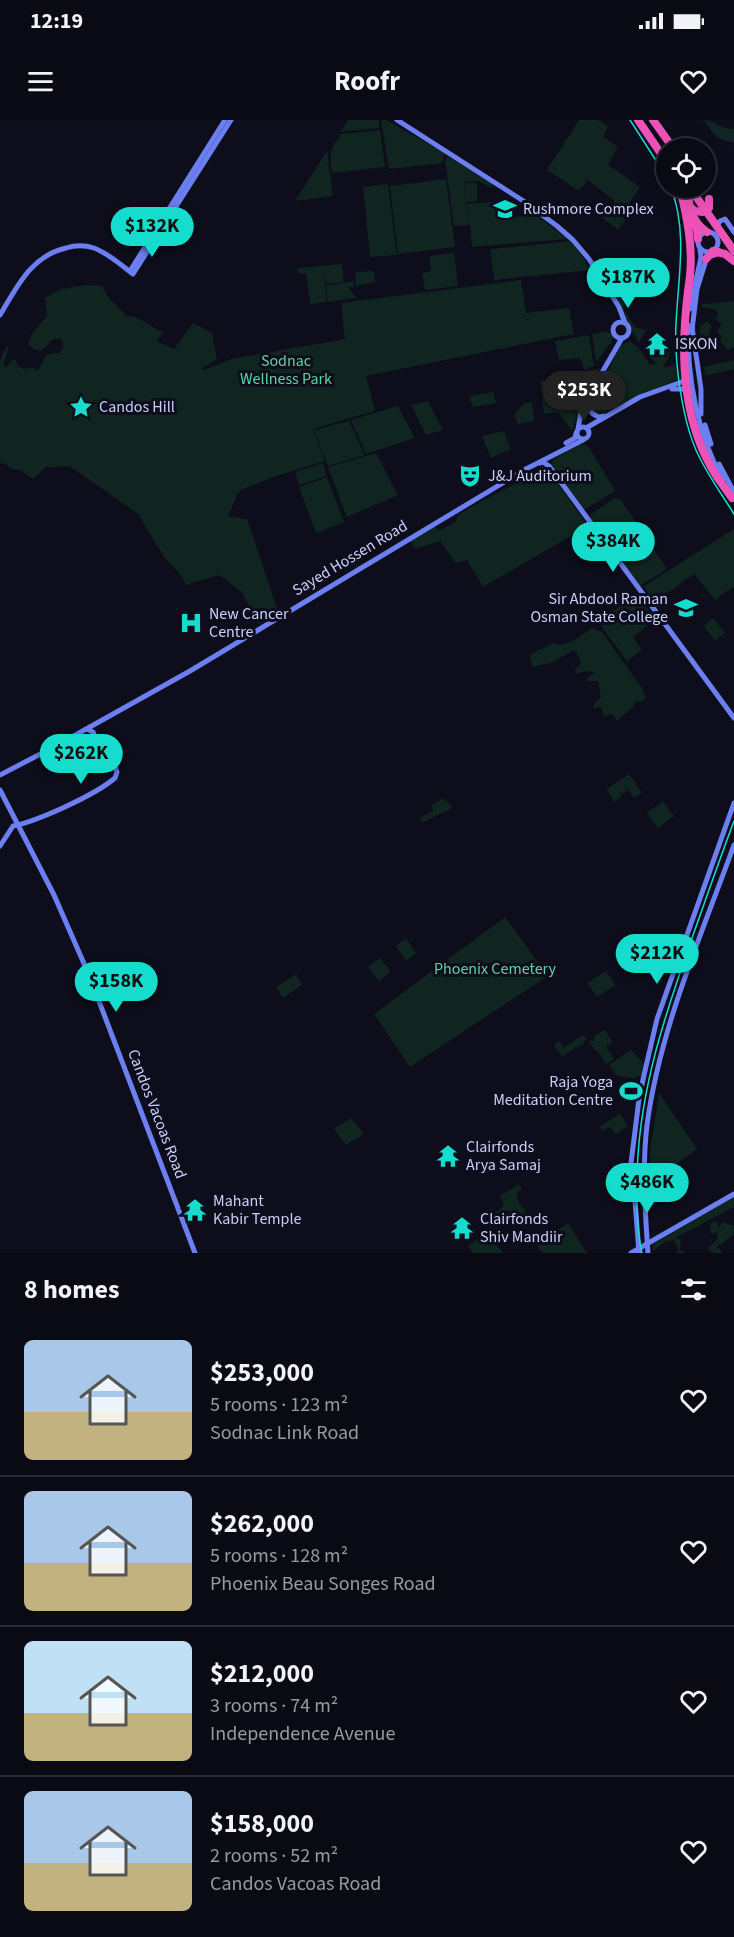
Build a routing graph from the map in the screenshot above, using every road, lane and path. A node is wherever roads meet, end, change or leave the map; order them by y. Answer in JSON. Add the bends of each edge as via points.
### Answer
{"nodes":[{"id":1,"x":225,"y":120,"type":"edge"},
{"id":2,"x":231,"y":120,"type":"edge"},
{"id":3,"x":397,"y":120,"type":"edge"},
{"id":4,"x":638,"y":120,"type":"edge"},
{"id":5,"x":643,"y":120,"type":"edge"},
{"id":6,"x":650,"y":120,"type":"edge"},
{"id":7,"x":657,"y":138,"type":"edge"},
{"id":8,"x":660,"y":138,"type":"edge"},
{"id":9,"x":665,"y":138,"type":"edge"},
{"id":10,"x":656,"y":146,"type":"edge"},
{"id":11,"x":682,"y":198,"type":"edge"},
{"id":12,"x":683,"y":198,"type":"edge"},
{"id":13,"x":688,"y":198,"type":"edge"},
{"id":14,"x":696,"y":198,"type":"edge"},
{"id":15,"x":702,"y":198,"type":"edge"},
{"id":16,"x":709,"y":199,"type":"dead end"},
{"id":17,"x":688,"y":205,"type":"junction"},
{"id":18,"x":709,"y":232,"type":"junction"},
{"id":19,"x":716,"y":237,"type":"junction"},
{"id":20,"x":698,"y":239,"type":"junction"},
{"id":21,"x":734,"y":245,"type":"edge"},
{"id":22,"x":700,"y":249,"type":"junction"},
{"id":23,"x":734,"y":251,"type":"edge"},
{"id":24,"x":712,"y":253,"type":"junction"},
{"id":25,"x":734,"y":261,"type":"edge"},
{"id":26,"x":131,"y":273,"type":"junction"},
{"id":27,"x":612,"y":296,"type":"junction"},
{"id":28,"x":0,"y":315,"type":"edge"},
{"id":29,"x":625,"y":323,"type":"junction"},
{"id":30,"x":617,"y":324,"type":"junction"},
{"id":31,"x":692,"y":325,"type":"junction"},
{"id":32,"x":615,"y":334,"type":"junction"},
{"id":33,"x":622,"y":338,"type":"junction"},
{"id":34,"x":609,"y":358,"type":"junction"},
{"id":35,"x":690,"y":365,"type":"junction"},
{"id":36,"x":693,"y":381,"type":"junction"},
{"id":37,"x":674,"y":386,"type":"junction"},
{"id":38,"x":593,"y":388,"type":"junction"},
{"id":39,"x":694,"y":402,"type":"junction"},
{"id":40,"x":617,"y":410,"type":"junction"},
{"id":41,"x":702,"y":414,"type":"junction"},
{"id":42,"x":583,"y":430,"type":"junction"},
{"id":43,"x":583,"y":440,"type":"junction"},
{"id":44,"x":552,"y":455,"type":"junction"},
{"id":45,"x":530,"y":466,"type":"junction"},
{"id":46,"x":549,"y":466,"type":"junction"},
{"id":47,"x":733,"y":497,"type":"edge"},
{"id":48,"x":734,"y":718,"type":"edge"},
{"id":49,"x":90,"y":730,"type":"junction"},
{"id":50,"x":0,"y":775,"type":"edge"},
{"id":51,"x":0,"y":790,"type":"edge"},
{"id":52,"x":734,"y":803,"type":"edge"},
{"id":53,"x":18,"y":825,"type":"junction"},
{"id":54,"x":734,"y":845,"type":"edge"},
{"id":55,"x":0,"y":846,"type":"edge"},
{"id":56,"x":734,"y":1194,"type":"edge"},
{"id":57,"x":648,"y":1247,"type":"edge"},
{"id":58,"x":639,"y":1252,"type":"edge"},
{"id":59,"x":195,"y":1253,"type":"edge"},
{"id":60,"x":631,"y":1253,"type":"edge"}],
"edges":[{"from":1,"to":26,"type":"main road"},
{"from":2,"to":26,"type":"main road"},
{"from":3,"to":27,"type":"main road","via":[[557,226],[589,259]]},
{"from":4,"to":10,"type":"highway"},
{"from":5,"to":7,"type":"highway"},
{"from":6,"to":8,"type":"highway"},
{"from":6,"to":9,"type":"highway"},
{"from":11,"to":47,"type":"highway","bridge":true,"via":[[691,262],[683,328],[690,410],[698,441]]},
{"from":12,"to":20,"type":"highway"},
{"from":13,"to":17,"type":"highway"},
{"from":14,"to":23,"type":"highway","bridge":true},
{"from":15,"to":21,"type":"highway","bridge":true},
{"from":16,"to":17,"type":"highway","via":[[709,208],[703,212]]},
{"from":17,"to":18,"type":"highway","via":[[700,226]]},
{"from":18,"to":19,"type":"main road"},
{"from":18,"to":19,"type":"main road","via":[[723,219],[728,221],[729,228]]},
{"from":18,"to":20,"type":"main road"},
{"from":19,"to":24,"type":"main road","via":[[717,246]]},
{"from":20,"to":22,"type":"main road"},
{"from":22,"to":24,"type":"main road"},
{"from":22,"to":35,"type":"main road","via":[[689,318]]},
{"from":24,"to":25,"type":"highway"},
{"from":24,"to":31,"type":"main road","via":[[697,288]]},
{"from":26,"to":28,"type":"main road","via":[[93,248],[63,248],[30,267]]},
{"from":27,"to":29,"type":"main road"},
{"from":27,"to":30,"type":"main road"},
{"from":29,"to":30,"type":"main road"},
{"from":29,"to":33,"type":"main road","via":[[629,332]]},
{"from":30,"to":32,"type":"main road"},
{"from":31,"to":36,"type":"main road"},
{"from":31,"to":41,"type":"main road"},
{"from":32,"to":33,"type":"main road"},
{"from":32,"to":34,"type":"main road"},
{"from":33,"to":34,"type":"main road"},
{"from":34,"to":38,"type":"main road"},
{"from":35,"to":36,"type":"main road"},
{"from":35,"to":37,"type":"main road","via":[[687,375]]},
{"from":36,"to":37,"type":"main road"},
{"from":36,"to":39,"type":"main road"},
{"from":36,"to":41,"type":"main road"},
{"from":37,"to":39,"type":"main road","via":[[685,390]]},
{"from":37,"to":40,"type":"main road","via":[[640,397]]},
{"from":37,"to":42,"type":"main road","via":[[593,429]]},
{"from":38,"to":40,"type":"main road","via":[[588,406],[593,415],[599,417]]},
{"from":38,"to":42,"type":"main road","via":[[582,407]]},
{"from":39,"to":47,"type":"main road","via":[[712,459]]},
{"from":40,"to":42,"type":"main road"},
{"from":41,"to":47,"type":"main road"},
{"from":42,"to":43,"type":"main road","name":"Sayed Hossen Road","via":[[588,437]]},
{"from":42,"to":43,"type":"main road","via":[[577,437]]},
{"from":42,"to":45,"type":"main road","name":"Sayed Hossen Road"},
{"from":43,"to":44,"type":"main road","name":"Sayed Hossen Road"},
{"from":44,"to":45,"type":"main road","name":"Sayed Hossen Road"},
{"from":44,"to":46,"type":"main road"},
{"from":45,"to":46,"type":"main road","via":[[543,462]]},
{"from":45,"to":49,"type":"main road","name":"Sayed Hossen Road"},
{"from":46,"to":48,"type":"main road"},
{"from":49,"to":50,"type":"main road"},
{"from":49,"to":53,"type":"main road","via":[[104,756],[116,768],[115,778],[77,800]]},
{"from":51,"to":53,"type":"main road","name":"Candos Vacoas Road"},
{"from":52,"to":58,"type":"main road","via":[[657,1019],[639,1099],[628,1189],[635,1201]]},
{"from":53,"to":55,"type":"main road","via":[[12,827]]},
{"from":53,"to":59,"type":"main road","name":"Candos Vacoas Road","via":[[89,975]]},
{"from":54,"to":57,"type":"main road","via":[[667,1032],[654,1090],[645,1151]]},
{"from":56,"to":57,"type":"main road"},
{"from":57,"to":58,"type":"main road"},
{"from":58,"to":60,"type":"main road"}]}
